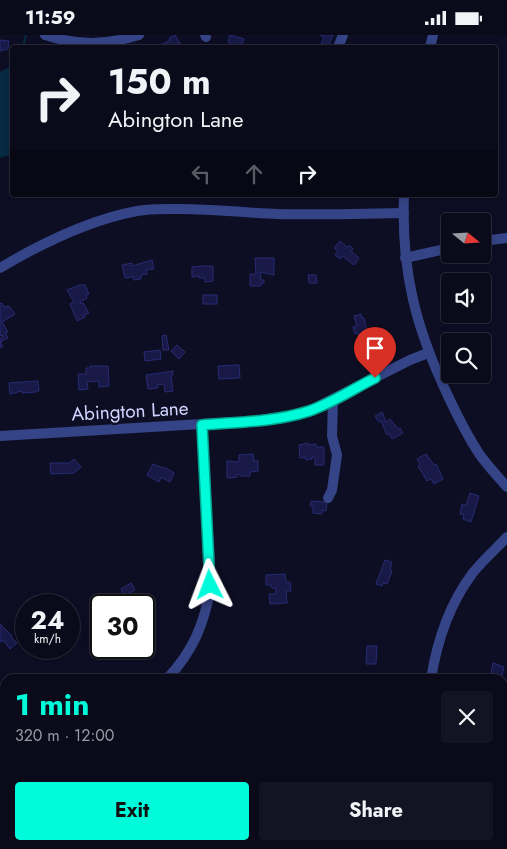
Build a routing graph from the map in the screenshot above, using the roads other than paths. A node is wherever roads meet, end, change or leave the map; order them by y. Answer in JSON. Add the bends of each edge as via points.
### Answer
{"nodes":[{"id":1,"x":45,"y":35,"type":"edge"},
{"id":2,"x":139,"y":35,"type":"edge"},
{"id":3,"x":404,"y":197,"type":"edge"},
{"id":4,"x":404,"y":213,"type":"junction"},
{"id":5,"x":494,"y":238,"type":"junction"},
{"id":6,"x":507,"y":238,"type":"edge"},
{"id":7,"x":491,"y":239,"type":"edge"},
{"id":8,"x":507,"y":242,"type":"edge"},
{"id":9,"x":441,"y":250,"type":"edge"},
{"id":10,"x":405,"y":258,"type":"junction"},
{"id":11,"x":0,"y":268,"type":"edge"},
{"id":12,"x":428,"y":353,"type":"junction"},
{"id":13,"x":333,"y":400,"type":"junction"},
{"id":14,"x":202,"y":425,"type":"junction"},
{"id":15,"x":0,"y":436,"type":"edge"},
{"id":16,"x":507,"y":487,"type":"edge"},
{"id":17,"x":328,"y":498,"type":"dead end"},
{"id":18,"x":507,"y":537,"type":"edge"},
{"id":19,"x":172,"y":674,"type":"edge"},
{"id":20,"x":432,"y":674,"type":"edge"}],
"edges":[{"from":1,"to":2,"type":"street","via":[[64,41],[89,43]]},
{"from":3,"to":4,"type":"street"},
{"from":4,"to":10,"type":"street"},
{"from":4,"to":11,"type":"street","via":[[137,211],[104,218]]},
{"from":5,"to":6,"type":"street"},
{"from":5,"to":7,"type":"street"},
{"from":5,"to":8,"type":"street"},
{"from":9,"to":10,"type":"street"},
{"from":10,"to":12,"type":"street","via":[[414,309]]},
{"from":12,"to":13,"type":"street","name":"Abington Lane"},
{"from":12,"to":16,"type":"street","via":[[460,422],[480,455]]},
{"from":13,"to":14,"type":"street","name":"Abington Lane","via":[[290,416]]},
{"from":13,"to":17,"type":"street","via":[[332,436],[337,455]]},
{"from":14,"to":15,"type":"street","name":"Abington Lane"},
{"from":14,"to":19,"type":"street","via":[[210,585],[197,637]]},
{"from":18,"to":20,"type":"street","via":[[472,573],[449,613]]}]}
